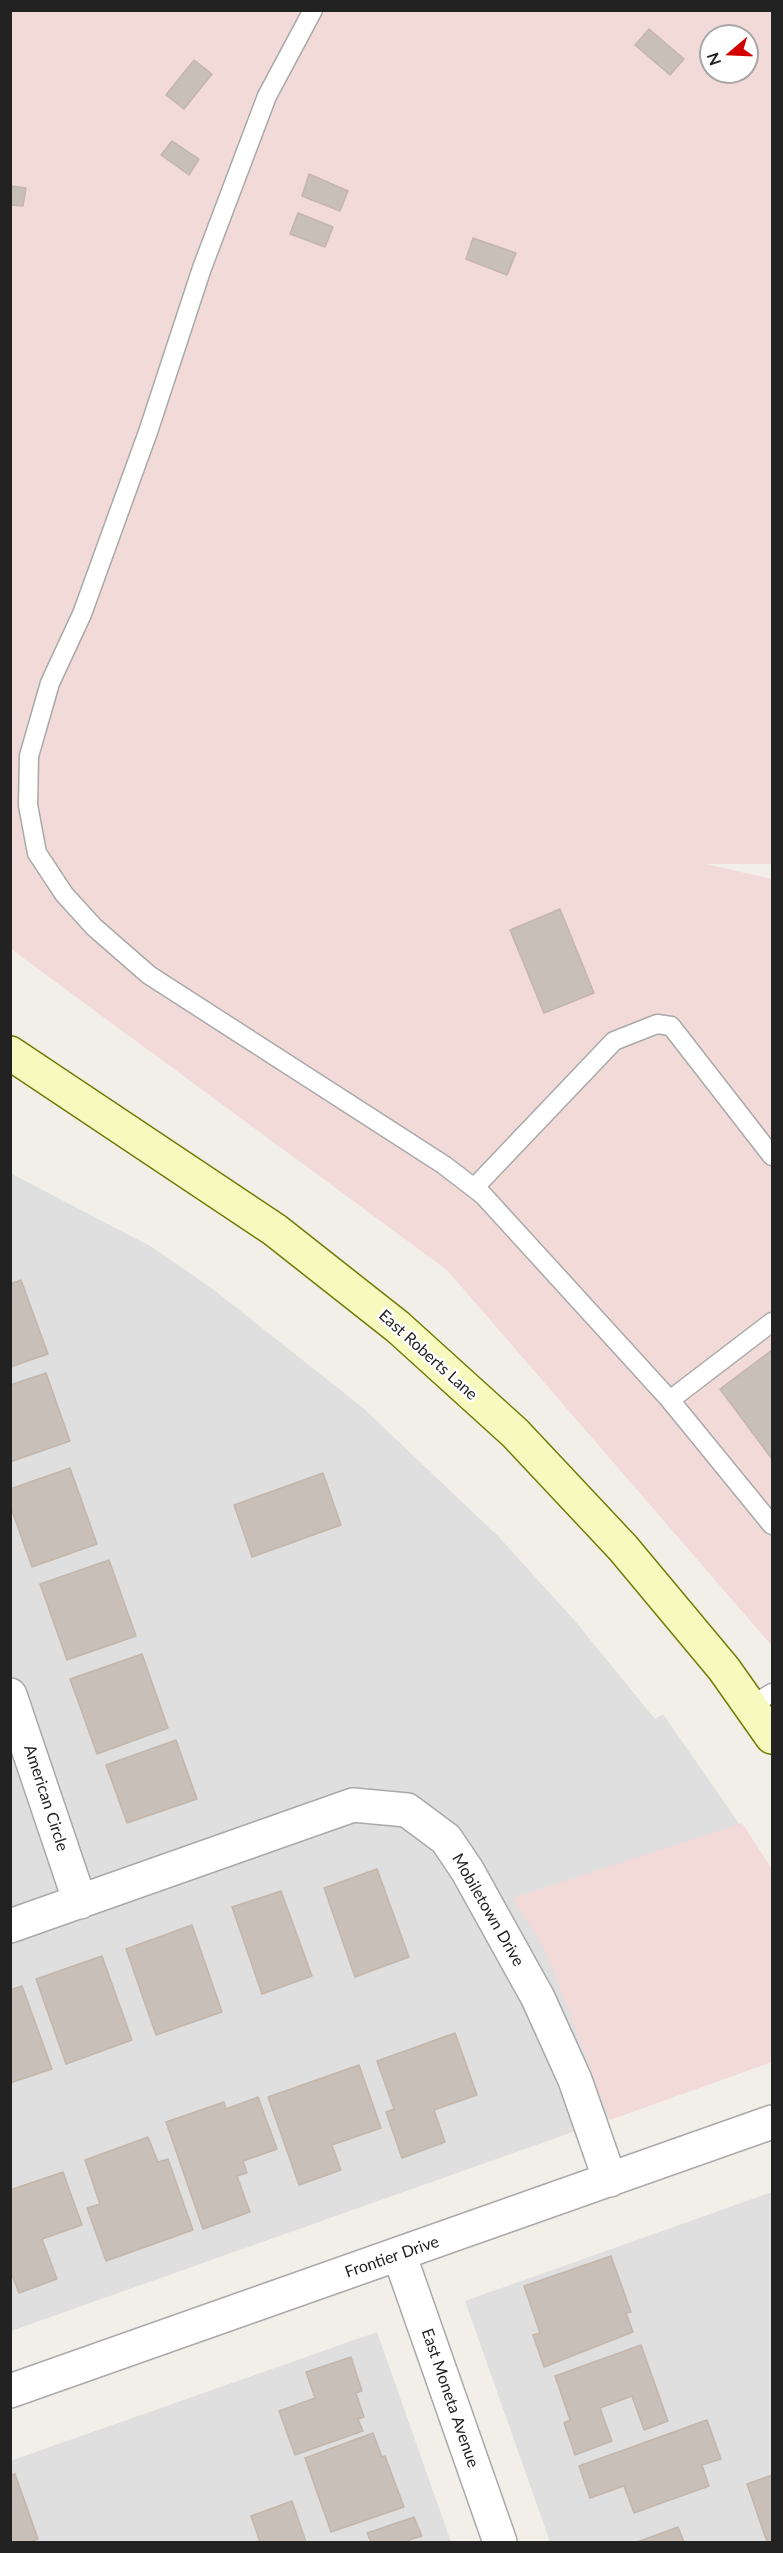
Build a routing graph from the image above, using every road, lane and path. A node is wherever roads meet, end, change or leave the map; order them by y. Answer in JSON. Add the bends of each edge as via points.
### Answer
{"nodes":[{"id":1,"x":313,"y":10,"type":"edge"},
{"id":2,"x":10,"y":1053,"type":"edge"},
{"id":3,"x":772,"y":1156,"type":"edge"},
{"id":4,"x":474,"y":1188,"type":"junction"},
{"id":5,"x":772,"y":1322,"type":"edge"},
{"id":6,"x":669,"y":1400,"type":"junction"},
{"id":7,"x":772,"y":1525,"type":"edge"},
{"id":8,"x":10,"y":1695,"type":"edge"},
{"id":9,"x":761,"y":1700,"type":"edge"},
{"id":10,"x":772,"y":1737,"type":"edge"},
{"id":11,"x":80,"y":1902,"type":"junction"},
{"id":12,"x":10,"y":1926,"type":"edge"},
{"id":13,"x":772,"y":2122,"type":"edge"},
{"id":14,"x":610,"y":2180,"type":"junction"},
{"id":15,"x":399,"y":2254,"type":"junction"},
{"id":16,"x":10,"y":2391,"type":"edge"},
{"id":17,"x":500,"y":2542,"type":"edge"}],
"edges":[{"from":1,"to":4,"type":"lane","via":[[267,96],[202,268],[82,614],[50,683],[29,756],[28,805],[37,853],[64,894],[101,934],[149,975]]},
{"from":2,"to":9,"type":"main road","name":"East Roberts Lane","via":[[275,1230],[398,1327],[514,1433],[623,1548],[724,1669]]},
{"from":3,"to":4,"type":"lane","via":[[671,1026],[657,1024],[614,1041]]},
{"from":4,"to":6,"type":"lane"},
{"from":5,"to":6,"type":"lane"},
{"from":6,"to":7,"type":"lane"},
{"from":8,"to":11,"type":"street","name":"American Circle"},
{"from":9,"to":10,"type":"main road","name":"East Roberts Lane"},
{"from":11,"to":12,"type":"street","name":"Mobiletown Drive"},
{"from":11,"to":14,"type":"street","name":"Mobiletown Drive","via":[[353,1805],[407,1810],[446,1839],[538,1998],[575,2080]]},
{"from":13,"to":14,"type":"street","name":"Frontier Drive"},
{"from":14,"to":15,"type":"street","name":"Frontier Drive"},
{"from":15,"to":16,"type":"street","name":"Frontier Drive"},
{"from":15,"to":17,"type":"street","name":"East Moneta Avenue"}]}
